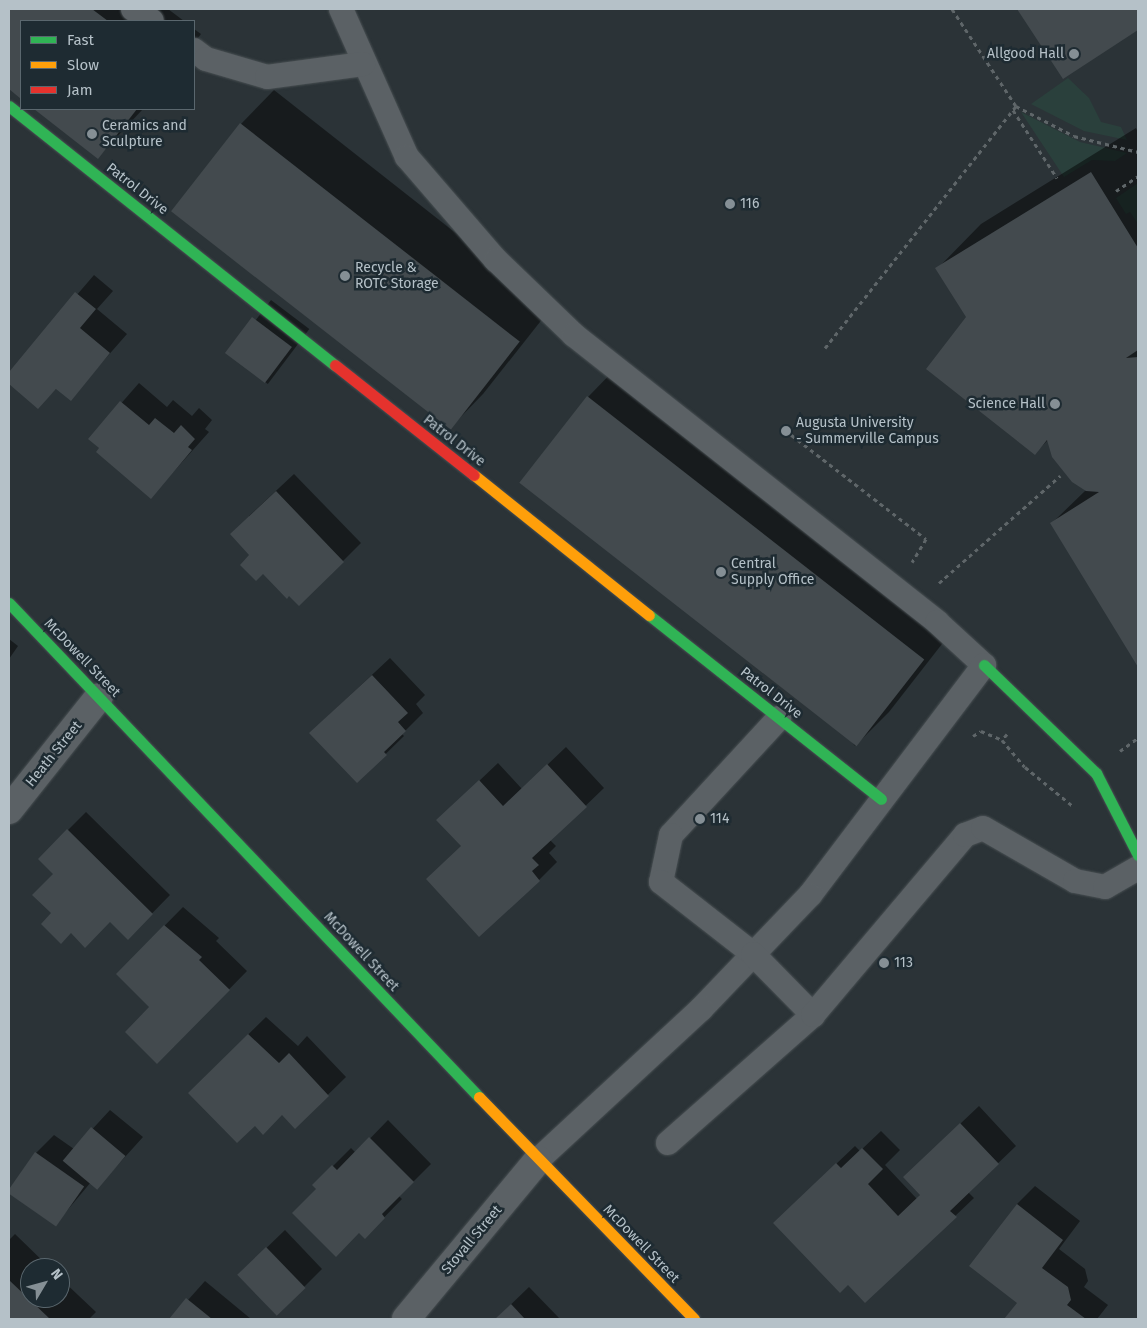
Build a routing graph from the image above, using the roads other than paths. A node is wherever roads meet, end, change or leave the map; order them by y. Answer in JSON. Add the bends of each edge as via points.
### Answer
{"nodes":[{"id":1,"x":133,"y":9,"type":"edge"},
{"id":2,"x":341,"y":9,"type":"edge"},
{"id":3,"x":150,"y":20,"type":"edge"},
{"id":4,"x":195,"y":51,"type":"edge"},
{"id":5,"x":364,"y":64,"type":"junction"},
{"id":6,"x":9,"y":106,"type":"edge"},
{"id":7,"x":9,"y":603,"type":"edge"},
{"id":8,"x":984,"y":664,"type":"junction"},
{"id":9,"x":99,"y":697,"type":"junction"},
{"id":10,"x":779,"y":718,"type":"junction"},
{"id":11,"x":881,"y":799,"type":"junction"},
{"id":12,"x":9,"y":810,"type":"edge"},
{"id":13,"x":1138,"y":854,"type":"edge"},
{"id":14,"x":1138,"y":868,"type":"edge"},
{"id":15,"x":753,"y":954,"type":"junction"},
{"id":16,"x":813,"y":1015,"type":"junction"},
{"id":17,"x":668,"y":1143,"type":"dead end"},
{"id":18,"x":538,"y":1160,"type":"junction"},
{"id":19,"x":406,"y":1319,"type":"edge"},
{"id":20,"x":694,"y":1319,"type":"edge"}],
"edges":[{"from":1,"to":3,"type":"lane"},
{"from":2,"to":5,"type":"lane"},
{"from":4,"to":5,"type":"lane","via":[[206,59],[267,77]]},
{"from":5,"to":8,"type":"lane","via":[[407,157],[496,260],[574,335],[937,622]]},
{"from":6,"to":10,"type":"street","name":"Patrol Drive"},
{"from":7,"to":9,"type":"street","name":"McDowell Street"},
{"from":8,"to":11,"type":"lane"},
{"from":8,"to":13,"type":"street","via":[[1096,773]]},
{"from":9,"to":12,"type":"street","name":"Heath Street"},
{"from":9,"to":18,"type":"street","name":"McDowell Street"},
{"from":10,"to":11,"type":"street","name":"Patrol Drive"},
{"from":10,"to":15,"type":"lane","via":[[671,835],[661,882]]},
{"from":11,"to":15,"type":"lane","via":[[810,895]]},
{"from":14,"to":16,"type":"lane","via":[[1105,887],[1075,881],[983,828],[965,834]]},
{"from":15,"to":16,"type":"lane"},
{"from":15,"to":18,"type":"lane","via":[[701,1009]]},
{"from":16,"to":17,"type":"lane"},
{"from":18,"to":19,"type":"street","name":"Stovall Street"},
{"from":18,"to":20,"type":"street","name":"McDowell Street"}]}
